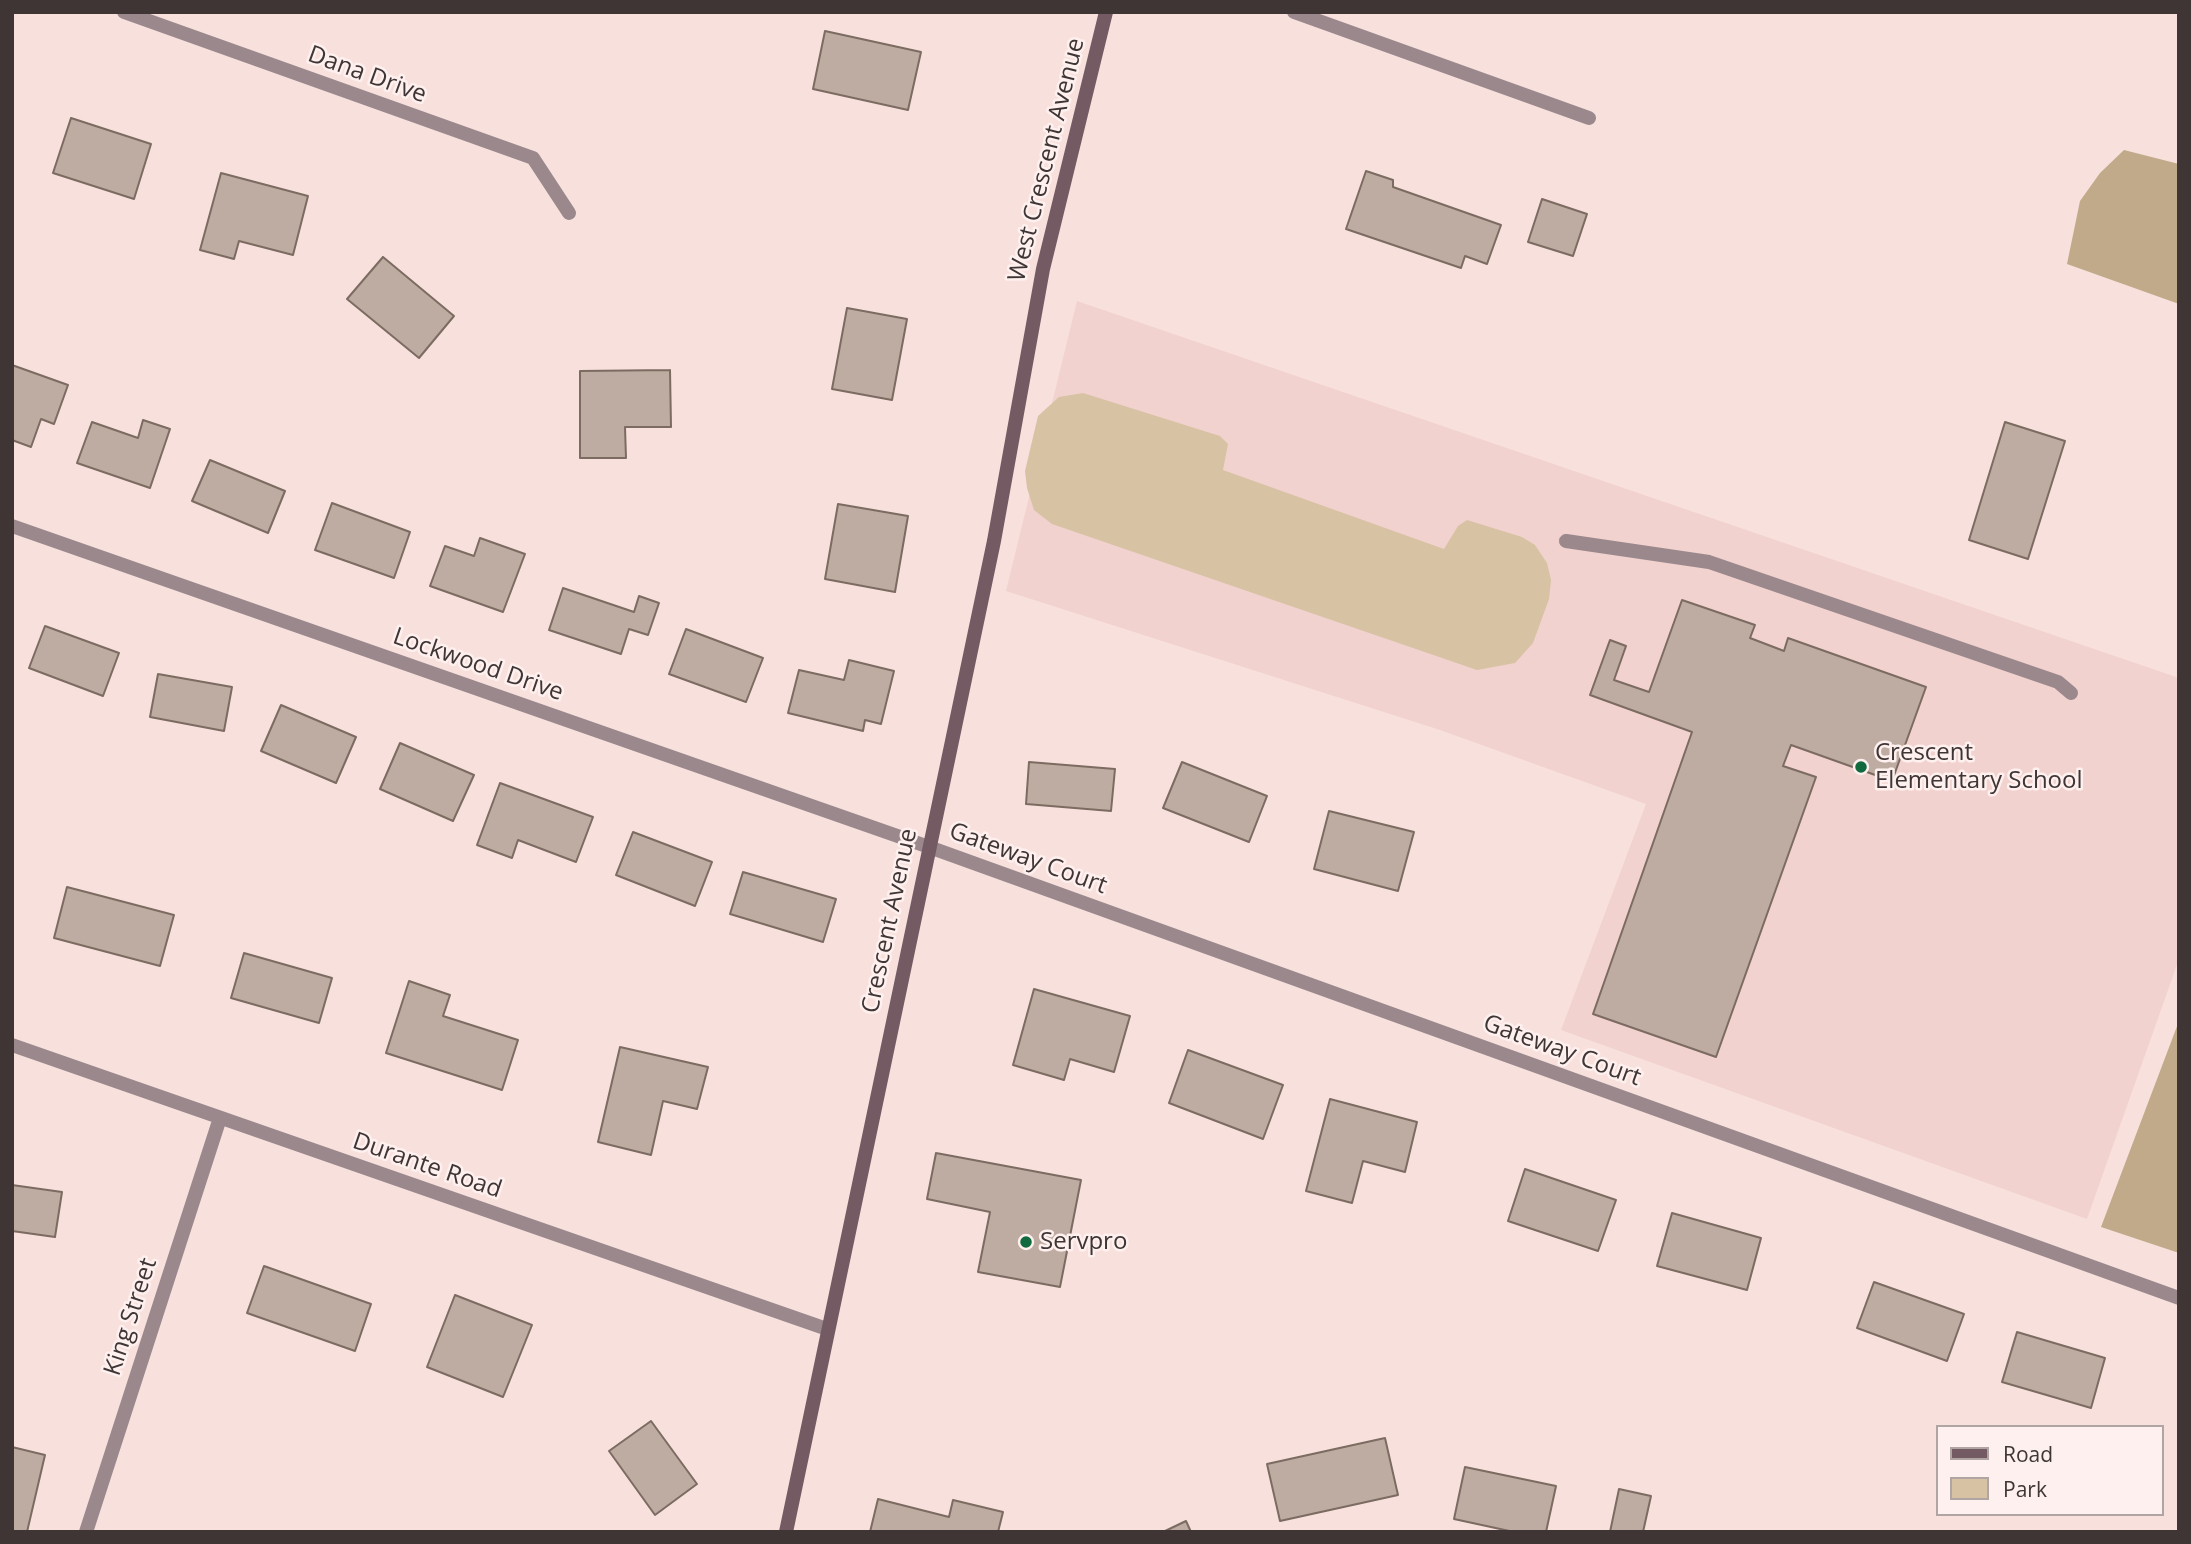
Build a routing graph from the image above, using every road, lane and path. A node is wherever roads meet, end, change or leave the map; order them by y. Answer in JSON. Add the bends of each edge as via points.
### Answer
{"nodes":[{"id":1,"x":124,"y":12,"type":"edge"},
{"id":2,"x":1107,"y":12,"type":"edge"},
{"id":3,"x":1294,"y":12,"type":"edge"},
{"id":4,"x":1589,"y":118,"type":"dead end"},
{"id":5,"x":569,"y":213,"type":"dead end"},
{"id":6,"x":1034,"y":318,"type":"joint"},
{"id":7,"x":12,"y":526,"type":"edge"},
{"id":8,"x":1566,"y":541,"type":"dead end"},
{"id":9,"x":2071,"y":693,"type":"dead end"},
{"id":10,"x":929,"y":847,"type":"junction"},
{"id":11,"x":12,"y":1045,"type":"edge"},
{"id":12,"x":220,"y":1118,"type":"junction"},
{"id":13,"x":2179,"y":1298,"type":"edge"},
{"id":14,"x":827,"y":1329,"type":"junction"},
{"id":15,"x":86,"y":1532,"type":"edge"},
{"id":16,"x":786,"y":1532,"type":"edge"}],
"edges":[{"from":1,"to":5,"type":"street","name":"Dana Drive","via":[[533,158]]},
{"from":2,"to":6,"type":"main road","name":"West Crescent Avenue"},
{"from":3,"to":4,"type":"street"},
{"from":6,"to":10,"type":"main road","name":"Crescent Avenue","via":[[994,541]]},
{"from":7,"to":10,"type":"street","name":"Lockwood Drive"},
{"from":8,"to":9,"type":"street","via":[[1709,562],[2058,682]]},
{"from":10,"to":13,"type":"street","name":"Gateway Court"},
{"from":10,"to":14,"type":"main road","name":"Crescent Avenue"},
{"from":11,"to":12,"type":"street","name":"Durante Road"},
{"from":12,"to":14,"type":"street","name":"Durante Road"},
{"from":12,"to":15,"type":"street","name":"King Street"},
{"from":14,"to":16,"type":"main road","name":"Crescent Avenue"}]}
